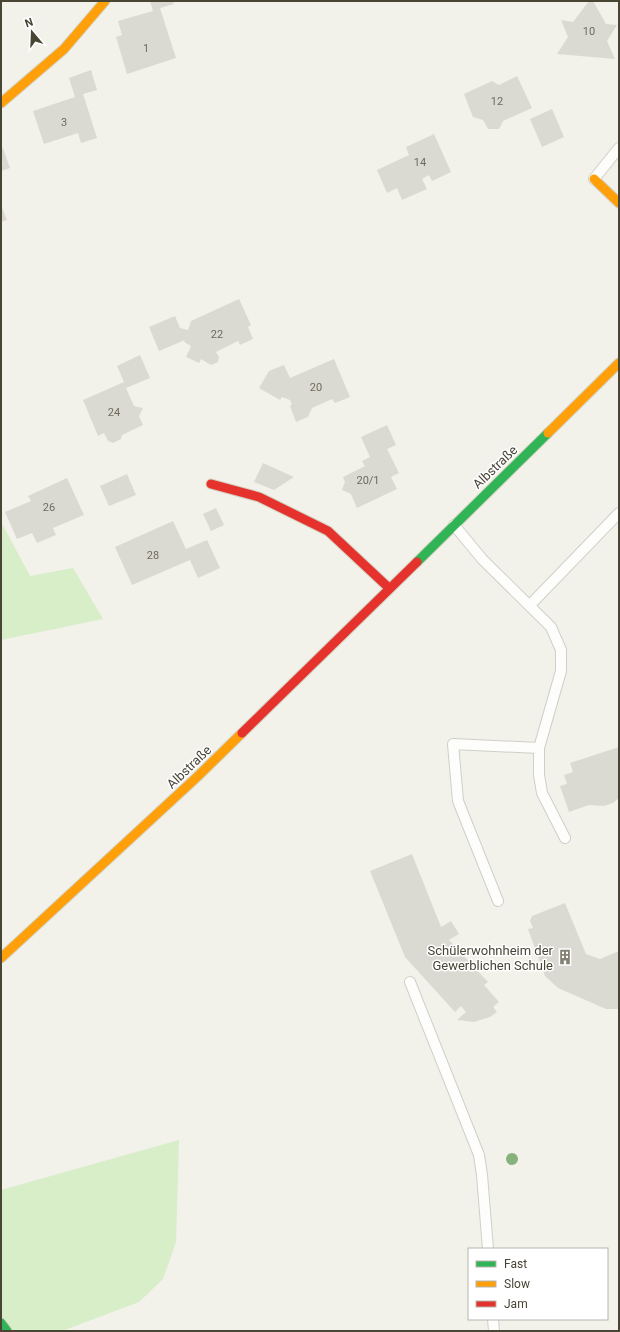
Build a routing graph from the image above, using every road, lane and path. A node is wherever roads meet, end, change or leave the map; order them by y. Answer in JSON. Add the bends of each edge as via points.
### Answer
{"nodes":[{"id":1,"x":105,"y":1,"type":"edge"},
{"id":2,"x":1,"y":104,"type":"edge"},
{"id":3,"x":619,"y":148,"type":"edge"},
{"id":4,"x":594,"y":179,"type":"joint"},
{"id":5,"x":619,"y":203,"type":"edge"},
{"id":6,"x":619,"y":363,"type":"edge"},
{"id":7,"x":211,"y":484,"type":"dead end"},
{"id":8,"x":619,"y":513,"type":"edge"},
{"id":9,"x":454,"y":525,"type":"junction"},
{"id":10,"x":389,"y":588,"type":"junction"},
{"id":11,"x":530,"y":605,"type":"junction"},
{"id":12,"x":539,"y":748,"type":"junction"},
{"id":13,"x":566,"y":838,"type":"dead end"},
{"id":14,"x":498,"y":901,"type":"dead end"},
{"id":15,"x":1,"y":958,"type":"edge"},
{"id":16,"x":410,"y":982,"type":"dead end"},
{"id":17,"x":488,"y":1248,"type":"edge"},
{"id":18,"x":493,"y":1320,"type":"edge"},
{"id":19,"x":1,"y":1323,"type":"edge"},
{"id":20,"x":7,"y":1331,"type":"edge"},
{"id":21,"x":494,"y":1331,"type":"edge"}],
"edges":[{"from":1,"to":2,"type":"street","via":[[64,49]]},
{"from":3,"to":4,"type":"lane"},
{"from":4,"to":5,"type":"street"},
{"from":6,"to":9,"type":"street","name":"Albstraße"},
{"from":7,"to":10,"type":"street","via":[[259,497],[328,531]]},
{"from":8,"to":11,"type":"lane"},
{"from":9,"to":10,"type":"street","name":"Albstraße"},
{"from":9,"to":11,"type":"lane","via":[[483,560]]},
{"from":10,"to":15,"type":"street","name":"Albstraße","via":[[197,777]]},
{"from":11,"to":12,"type":"lane","via":[[551,627],[561,650],[561,671]]},
{"from":12,"to":13,"type":"lane","via":[[538,775],[542,793]]},
{"from":12,"to":14,"type":"lane","via":[[453,744],[458,801]]},
{"from":16,"to":17,"type":"lane","via":[[479,1155]]},
{"from":18,"to":21,"type":"lane"},
{"from":19,"to":20,"type":"street"}]}
